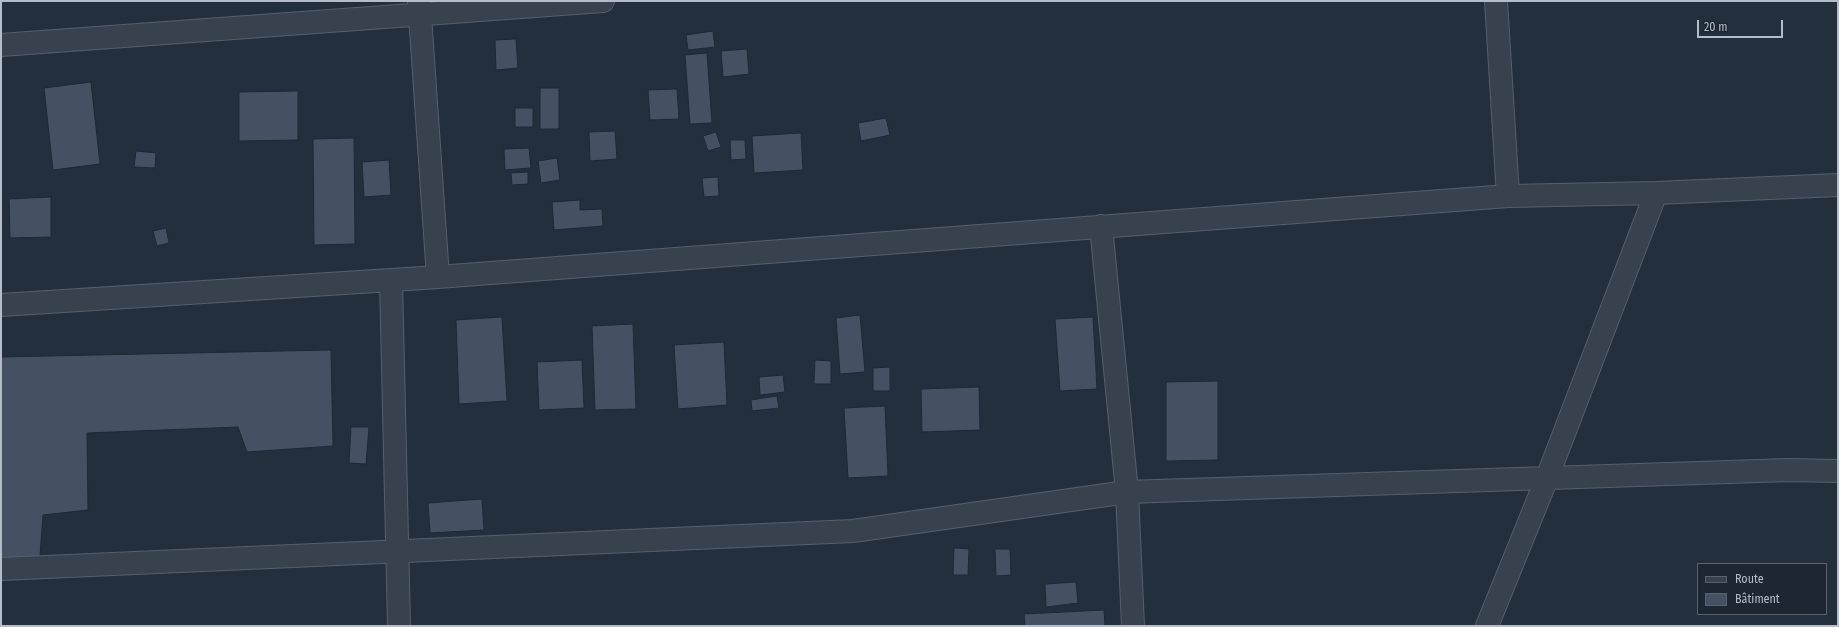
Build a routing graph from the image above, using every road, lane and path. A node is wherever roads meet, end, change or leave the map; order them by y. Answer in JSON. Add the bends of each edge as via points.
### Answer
{"nodes":[{"id":1,"x":603,"y":1,"type":"edge"},
{"id":2,"x":1496,"y":1,"type":"edge"},
{"id":3,"x":420,"y":8,"type":"edge"},
{"id":4,"x":1,"y":45,"type":"edge"},
{"id":5,"x":1838,"y":185,"type":"edge"},
{"id":6,"x":1656,"y":193,"type":"junction"},
{"id":7,"x":1508,"y":196,"type":"junction"},
{"id":8,"x":1101,"y":226,"type":"junction"},
{"id":9,"x":438,"y":277,"type":"junction"},
{"id":10,"x":391,"y":280,"type":"junction"},
{"id":11,"x":1,"y":306,"type":"edge"},
{"id":12,"x":1838,"y":471,"type":"edge"},
{"id":13,"x":1547,"y":478,"type":"junction"},
{"id":14,"x":1127,"y":492,"type":"junction"},
{"id":15,"x":398,"y":550,"type":"junction"},
{"id":16,"x":1,"y":569,"type":"edge"},
{"id":17,"x":399,"y":626,"type":"edge"},
{"id":18,"x":1133,"y":626,"type":"edge"},
{"id":19,"x":1487,"y":626,"type":"edge"}],
"edges":[{"from":1,"to":3,"type":"street"},
{"from":2,"to":7,"type":"street"},
{"from":3,"to":4,"type":"street"},
{"from":3,"to":9,"type":"street"},
{"from":5,"to":6,"type":"street"},
{"from":6,"to":7,"type":"street"},
{"from":6,"to":13,"type":"street"},
{"from":7,"to":8,"type":"street"},
{"from":8,"to":9,"type":"street"},
{"from":8,"to":14,"type":"street"},
{"from":9,"to":10,"type":"street"},
{"from":10,"to":11,"type":"street"},
{"from":10,"to":15,"type":"street"},
{"from":12,"to":13,"type":"street","via":[[1789,470]]},
{"from":13,"to":14,"type":"street"},
{"from":13,"to":19,"type":"street"},
{"from":14,"to":15,"type":"street","via":[[853,531]]},
{"from":14,"to":18,"type":"street"},
{"from":15,"to":16,"type":"street"},
{"from":15,"to":17,"type":"street"}]}
